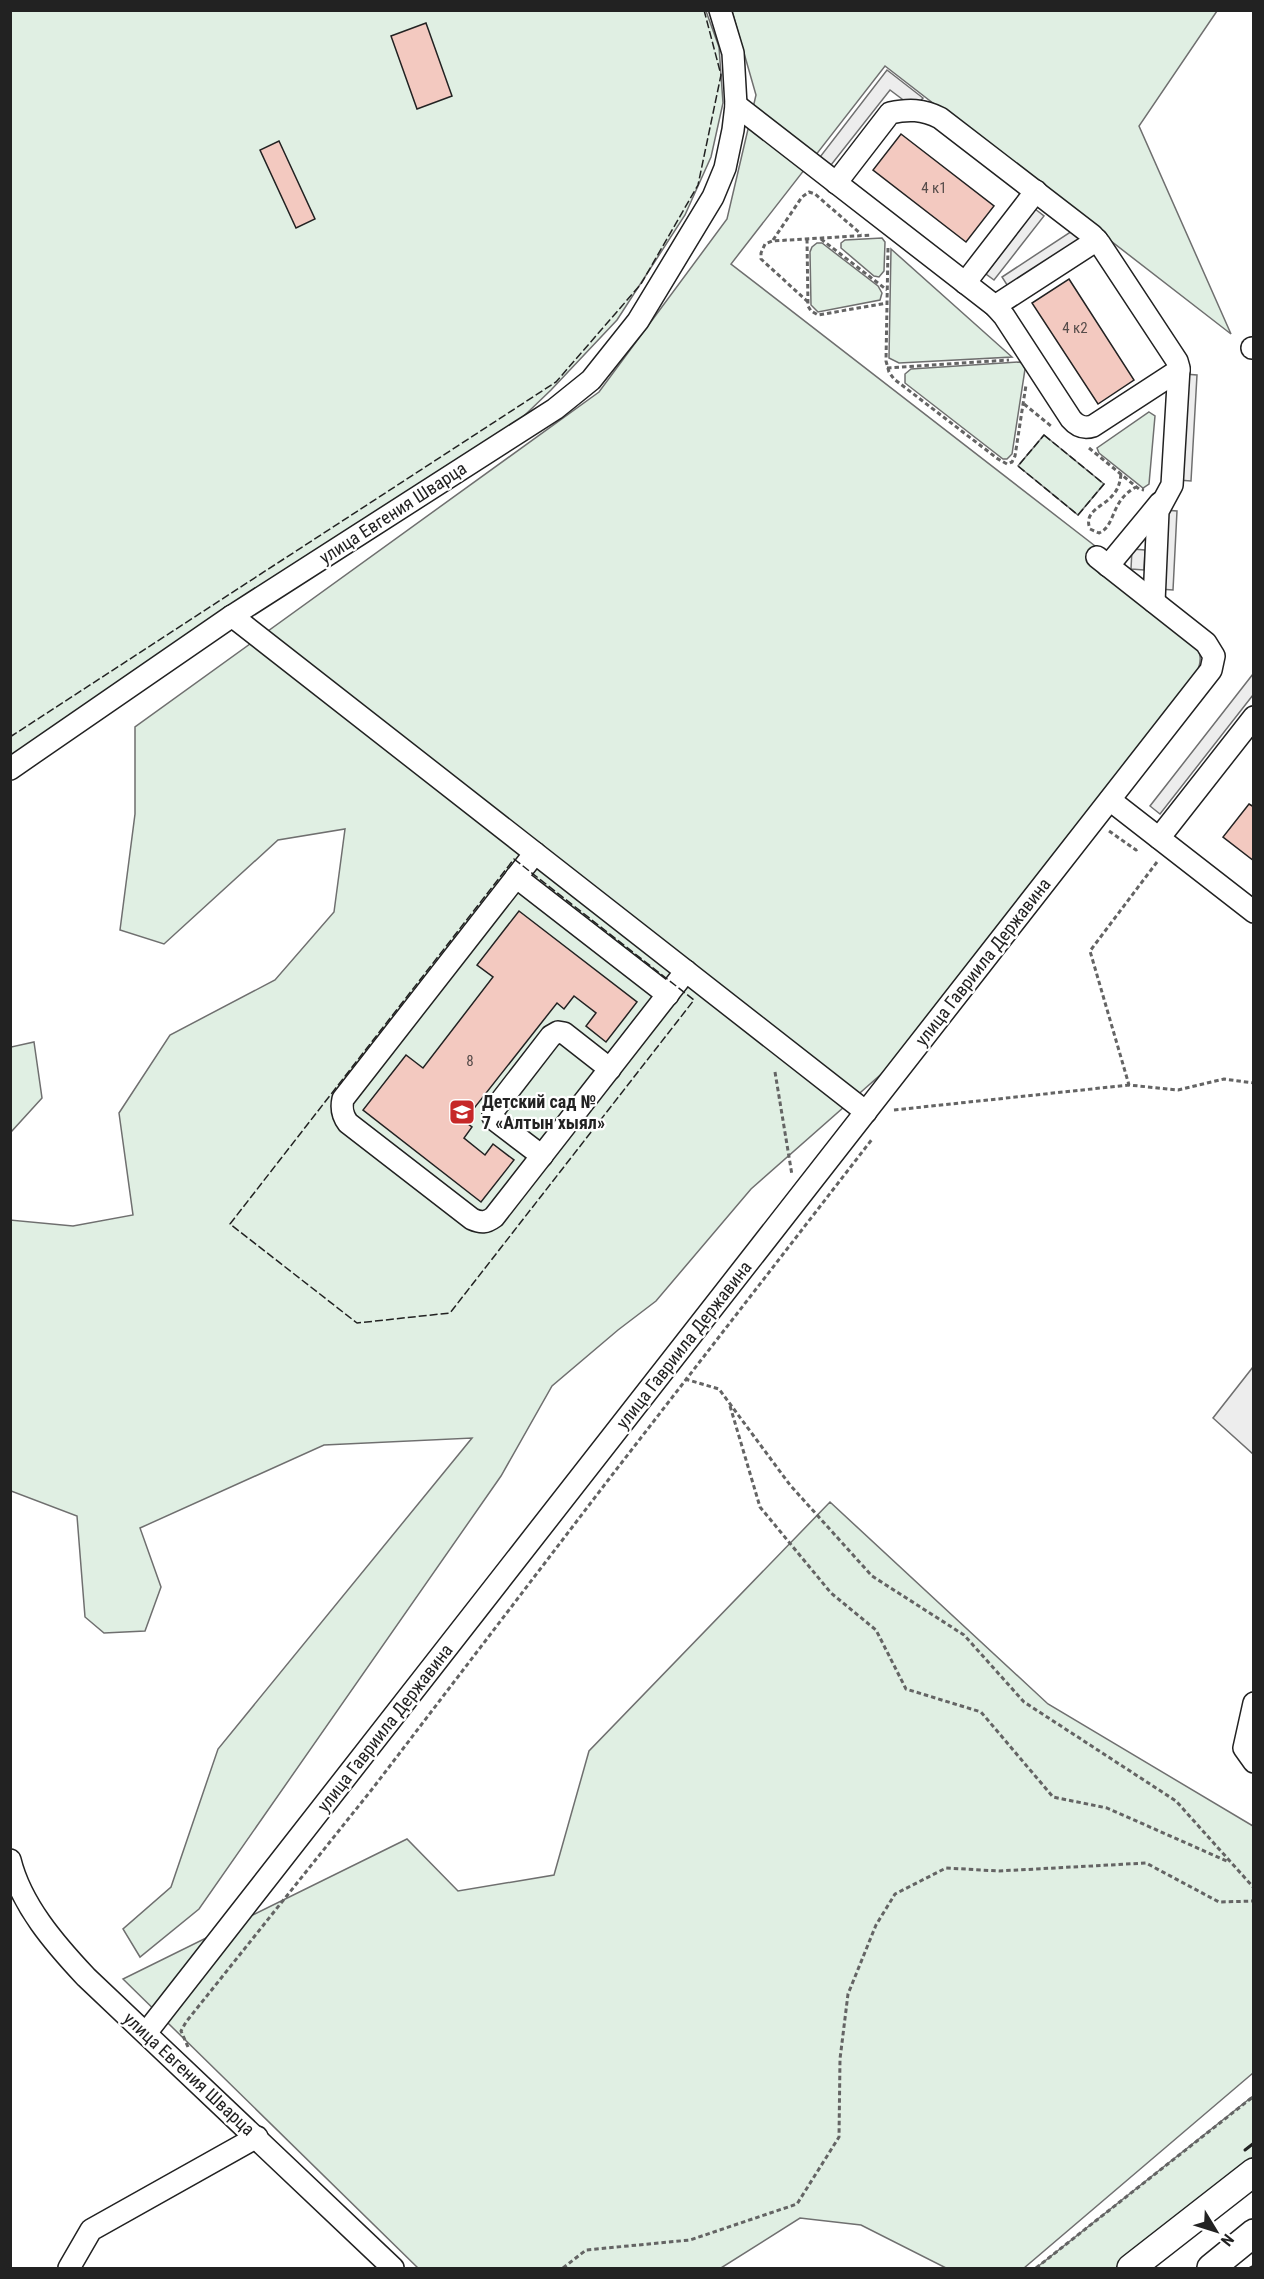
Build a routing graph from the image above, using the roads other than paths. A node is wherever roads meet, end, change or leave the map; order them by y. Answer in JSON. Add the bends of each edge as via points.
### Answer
{"nodes":[{"id":1,"x":720,"y":10,"type":"edge"},
{"id":2,"x":736,"y":105,"type":"junction"},
{"id":3,"x":836,"y":183,"type":"junction"},
{"id":4,"x":1036,"y":191,"type":"junction"},
{"id":5,"x":1097,"y":240,"type":"junction"},
{"id":6,"x":965,"y":283,"type":"junction"},
{"id":7,"x":995,"y":306,"type":"junction"},
{"id":8,"x":1179,"y":370,"type":"junction"},
{"id":9,"x":1156,"y":494,"type":"junction"},
{"id":10,"x":1154,"y":602,"type":"junction"},
{"id":11,"x":232,"y":616,"type":"junction"},
{"id":12,"x":1249,"y":730,"type":"edge"},
{"id":13,"x":10,"y":769,"type":"edge"},
{"id":14,"x":1110,"y":800,"type":"junction"},
{"id":15,"x":1160,"y":839,"type":"junction"},
{"id":16,"x":535,"y":853,"type":"junction"},
{"id":17,"x":516,"y":877,"type":"junction"},
{"id":18,"x":1254,"y":912,"type":"edge"},
{"id":19,"x":686,"y":971,"type":"junction"},
{"id":20,"x":668,"y":995,"type":"junction"},
{"id":21,"x":610,"y":1069,"type":"junction"},
{"id":22,"x":866,"y":1112,"type":"junction"},
{"id":23,"x":542,"y":1156,"type":"junction"},
{"id":24,"x":1254,"y":1702,"type":"edge"},
{"id":25,"x":1254,"y":1762,"type":"edge"},
{"id":26,"x":10,"y":1860,"type":"edge"},
{"id":27,"x":146,"y":2033,"type":"junction"},
{"id":28,"x":257,"y":2137,"type":"junction"},
{"id":29,"x":1254,"y":2172,"type":"edge"},
{"id":30,"x":1254,"y":2234,"type":"edge"},
{"id":31,"x":69,"y":2268,"type":"edge"},
{"id":32,"x":393,"y":2268,"type":"edge"},
{"id":33,"x":1131,"y":2268,"type":"edge"},
{"id":34,"x":1211,"y":2268,"type":"edge"}],
"edges":[{"from":1,"to":2,"type":"street","name":"улица Евгения Шварца","via":[[733,53]]},
{"from":2,"to":3,"type":"street"},
{"from":2,"to":11,"type":"street","name":"улица Евгения Шварца","via":[[724,168],[714,196],[639,321],[591,380],[555,409]]},
{"from":3,"to":4,"type":"street","via":[[890,113],[911,110],[940,118]]},
{"from":3,"to":6,"type":"street","via":[[890,230]]},
{"from":4,"to":5,"type":"street"},
{"from":4,"to":6,"type":"street"},
{"from":5,"to":7,"type":"street"},
{"from":5,"to":8,"type":"street"},
{"from":6,"to":7,"type":"street"},
{"from":7,"to":8,"type":"street","via":[[1076,425],[1093,426]]},
{"from":8,"to":9,"type":"street","via":[[1172,485]]},
{"from":9,"to":10,"type":"street"},
{"from":9,"to":10,"type":"street","via":[[1102,562]]},
{"from":10,"to":14,"type":"street","name":"улица Гавриила Державина","via":[[1206,643],[1214,662]]},
{"from":11,"to":13,"type":"street","name":"улица Евгения Шварца"},
{"from":11,"to":16,"type":"street"},
{"from":12,"to":15,"type":"street"},
{"from":14,"to":15,"type":"street"},
{"from":14,"to":22,"type":"street","name":"улица Гавриила Державина"},
{"from":15,"to":18,"type":"street"},
{"from":16,"to":17,"type":"street"},
{"from":16,"to":19,"type":"street"},
{"from":17,"to":20,"type":"street"},
{"from":17,"to":23,"type":"street","via":[[341,1106],[348,1123],[480,1222],[494,1217]]},
{"from":19,"to":20,"type":"street"},
{"from":19,"to":22,"type":"street"},
{"from":20,"to":21,"type":"street"},
{"from":21,"to":23,"type":"street"},
{"from":21,"to":23,"type":"street","via":[[564,1033],[551,1036],[492,1114]]},
{"from":22,"to":27,"type":"street","name":"улица Гавриила Державина"},
{"from":24,"to":25,"type":"street","via":[[1244,1748]]},
{"from":26,"to":27,"type":"street","name":"улица Евгения Шварца","via":[[31,1907],[55,1943]]},
{"from":27,"to":28,"type":"street","name":"улица Евгения Шварца"},
{"from":28,"to":31,"type":"street","via":[[91,2230]]},
{"from":28,"to":32,"type":"street","name":"улица Евгения Шварца"},
{"from":29,"to":33,"type":"main road"},
{"from":30,"to":34,"type":"main road"}]}
